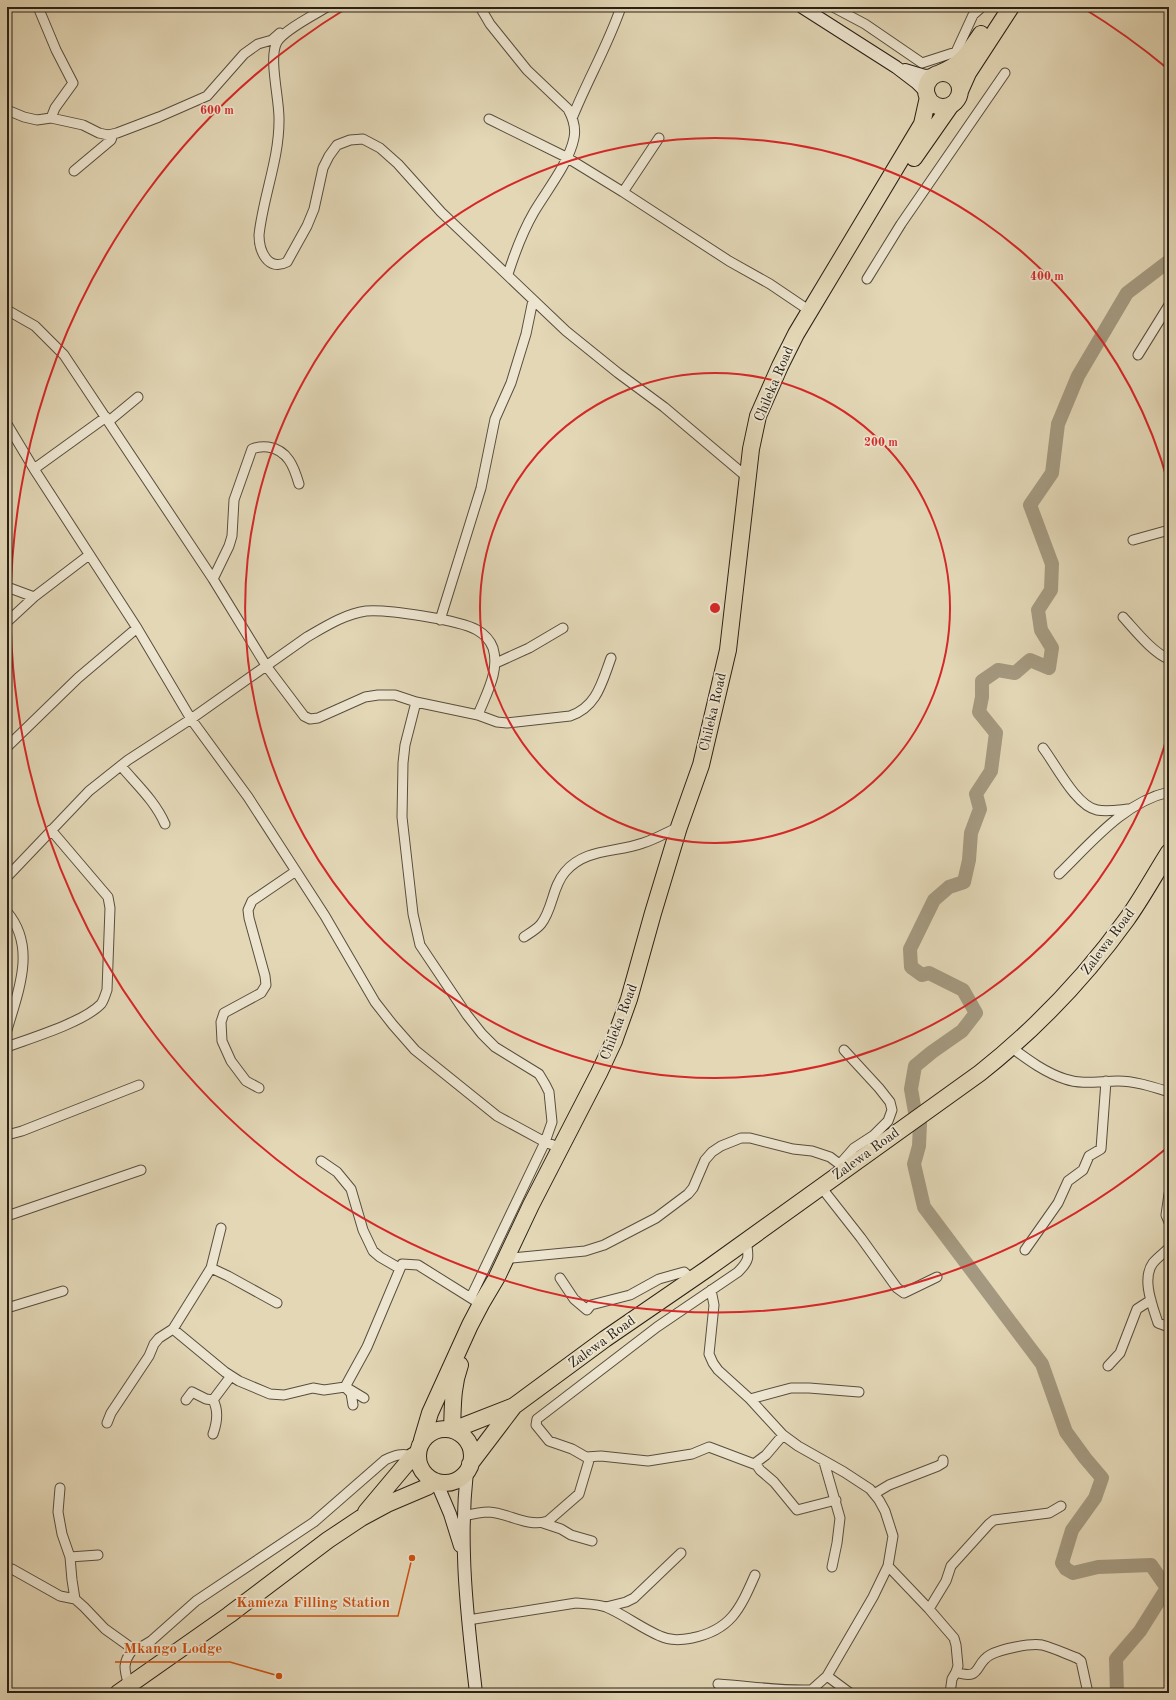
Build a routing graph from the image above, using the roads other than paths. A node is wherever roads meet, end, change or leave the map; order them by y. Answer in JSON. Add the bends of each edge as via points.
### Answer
{"nodes":[{"id":1,"x":38,"y":7,"type":"edge"},
{"id":2,"x":327,"y":7,"type":"edge"},
{"id":3,"x":480,"y":7,"type":"edge"},
{"id":4,"x":621,"y":7,"type":"edge"},
{"id":5,"x":802,"y":7,"type":"edge"},
{"id":6,"x":832,"y":7,"type":"edge"},
{"id":7,"x":982,"y":7,"type":"edge"},
{"id":8,"x":999,"y":7,"type":"edge"},
{"id":9,"x":1011,"y":7,"type":"edge"},
{"id":10,"x":289,"y":30,"type":"junction"},
{"id":11,"x":896,"y":67,"type":"junction"},
{"id":12,"x":1004,"y":73,"type":"dead end"},
{"id":13,"x":938,"y":74,"type":"junction"},
{"id":14,"x":960,"y":91,"type":"junction"},
{"id":15,"x":928,"y":95,"type":"junction"},
{"id":16,"x":951,"y":105,"type":"junction"},
{"id":17,"x":7,"y":110,"type":"edge"},
{"id":18,"x":572,"y":116,"type":"junction"},
{"id":19,"x":50,"y":118,"type":"junction"},
{"id":20,"x":489,"y":119,"type":"dead end"},
{"id":21,"x":113,"y":134,"type":"junction"},
{"id":22,"x":659,"y":138,"type":"dead end"},
{"id":23,"x":566,"y":157,"type":"junction"},
{"id":24,"x":74,"y":171,"type":"dead end"},
{"id":25,"x":623,"y":192,"type":"junction"},
{"id":26,"x":508,"y":274,"type":"junction"},
{"id":27,"x":867,"y":280,"type":"dead end"},
{"id":28,"x":534,"y":300,"type":"junction"},
{"id":29,"x":1168,"y":309,"type":"edge"},
{"id":30,"x":7,"y":310,"type":"edge"},
{"id":31,"x":814,"y":314,"type":"junction"},
{"id":32,"x":1138,"y":355,"type":"dead end"},
{"id":33,"x":138,"y":397,"type":"dead end"},
{"id":34,"x":107,"y":419,"type":"junction"},
{"id":35,"x":7,"y":424,"type":"edge"},
{"id":36,"x":34,"y":469,"type":"junction"},
{"id":37,"x":748,"y":478,"type":"junction"},
{"id":38,"x":299,"y":484,"type":"dead end"},
{"id":39,"x":1169,"y":530,"type":"edge"},
{"id":40,"x":1132,"y":540,"type":"dead end"},
{"id":41,"x":89,"y":555,"type":"junction"},
{"id":42,"x":213,"y":578,"type":"junction"},
{"id":43,"x":7,"y":587,"type":"edge"},
{"id":44,"x":34,"y":597,"type":"junction"},
{"id":45,"x":1123,"y":617,"type":"dead end"},
{"id":46,"x":440,"y":620,"type":"junction"},
{"id":47,"x":7,"y":622,"type":"edge"},
{"id":48,"x":137,"y":628,"type":"junction"},
{"id":49,"x":564,"y":628,"type":"dead end"},
{"id":50,"x":611,"y":658,"type":"dead end"},
{"id":51,"x":1169,"y":659,"type":"edge"},
{"id":52,"x":496,"y":663,"type":"junction"},
{"id":53,"x":266,"y":667,"type":"junction"},
{"id":54,"x":416,"y":702,"type":"junction"},
{"id":55,"x":478,"y":715,"type":"junction"},
{"id":56,"x":191,"y":719,"type":"junction"},
{"id":57,"x":7,"y":747,"type":"edge"},
{"id":58,"x":1043,"y":748,"type":"dead end"},
{"id":59,"x":121,"y":766,"type":"junction"},
{"id":60,"x":1169,"y":792,"type":"edge"},
{"id":61,"x":1128,"y":809,"type":"junction"},
{"id":62,"x":165,"y":824,"type":"dead end"},
{"id":63,"x":679,"y":827,"type":"junction"},
{"id":64,"x":51,"y":830,"type":"junction"},
{"id":65,"x":1169,"y":852,"type":"edge"},
{"id":66,"x":296,"y":871,"type":"junction"},
{"id":67,"x":1059,"y":874,"type":"dead end"},
{"id":68,"x":7,"y":877,"type":"edge"},
{"id":69,"x":7,"y":912,"type":"edge"},
{"id":70,"x":524,"y":937,"type":"dead end"},
{"id":71,"x":7,"y":1030,"type":"edge"},
{"id":72,"x":7,"y":1047,"type":"edge"},
{"id":73,"x":1012,"y":1048,"type":"junction"},
{"id":74,"x":844,"y":1050,"type":"dead end"},
{"id":75,"x":1106,"y":1082,"type":"junction"},
{"id":76,"x":139,"y":1086,"type":"dead end"},
{"id":77,"x":259,"y":1088,"type":"dead end"},
{"id":78,"x":1169,"y":1092,"type":"edge"},
{"id":79,"x":7,"y":1135,"type":"edge"},
{"id":80,"x":545,"y":1142,"type":"junction"},
{"id":81,"x":561,"y":1148,"type":"junction"},
{"id":82,"x":320,"y":1162,"type":"dead end"},
{"id":83,"x":843,"y":1166,"type":"junction"},
{"id":84,"x":141,"y":1170,"type":"dead end"},
{"id":85,"x":821,"y":1187,"type":"junction"},
{"id":86,"x":1169,"y":1194,"type":"edge"},
{"id":87,"x":7,"y":1216,"type":"edge"},
{"id":88,"x":1169,"y":1222,"type":"edge"},
{"id":89,"x":221,"y":1228,"type":"dead end"},
{"id":90,"x":746,"y":1241,"type":"junction"},
{"id":91,"x":1169,"y":1248,"type":"edge"},
{"id":92,"x":1025,"y":1250,"type":"dead end"},
{"id":93,"x":512,"y":1258,"type":"junction"},
{"id":94,"x":211,"y":1268,"type":"junction"},
{"id":95,"x":399,"y":1268,"type":"junction"},
{"id":96,"x":937,"y":1276,"type":"dead end"},
{"id":97,"x":560,"y":1278,"type":"dead end"},
{"id":98,"x":692,"y":1279,"type":"junction"},
{"id":99,"x":711,"y":1290,"type":"junction"},
{"id":100,"x":63,"y":1291,"type":"dead end"},
{"id":101,"x":476,"y":1300,"type":"junction"},
{"id":102,"x":1151,"y":1300,"type":"junction"},
{"id":103,"x":277,"y":1303,"type":"dead end"},
{"id":104,"x":7,"y":1308,"type":"edge"},
{"id":105,"x":1169,"y":1327,"type":"edge"},
{"id":106,"x":173,"y":1329,"type":"junction"},
{"id":107,"x":1108,"y":1366,"type":"dead end"},
{"id":108,"x":231,"y":1376,"type":"junction"},
{"id":109,"x":347,"y":1388,"type":"junction"},
{"id":110,"x":859,"y":1392,"type":"dead end"},
{"id":111,"x":364,"y":1398,"type":"dead end"},
{"id":112,"x":750,"y":1399,"type":"junction"},
{"id":113,"x":186,"y":1400,"type":"dead end"},
{"id":114,"x":213,"y":1400,"type":"junction"},
{"id":115,"x":353,"y":1405,"type":"dead end"},
{"id":116,"x":514,"y":1406,"type":"junction"},
{"id":117,"x":107,"y":1423,"type":"dead end"},
{"id":118,"x":453,"y":1430,"type":"junction"},
{"id":119,"x":213,"y":1434,"type":"dead end"},
{"id":120,"x":783,"y":1435,"type":"junction"},
{"id":121,"x":418,"y":1450,"type":"junction"},
{"id":122,"x":590,"y":1457,"type":"junction"},
{"id":123,"x":943,"y":1460,"type":"dead end"},
{"id":124,"x":824,"y":1462,"type":"junction"},
{"id":125,"x":756,"y":1464,"type":"junction"},
{"id":126,"x":469,"y":1468,"type":"junction"},
{"id":127,"x":435,"y":1481,"type":"junction"},
{"id":128,"x":60,"y":1488,"type":"dead end"},
{"id":129,"x":874,"y":1494,"type":"junction"},
{"id":130,"x":836,"y":1500,"type":"junction"},
{"id":131,"x":1061,"y":1506,"type":"dead end"},
{"id":132,"x":464,"y":1516,"type":"junction"},
{"id":133,"x":361,"y":1518,"type":"junction"},
{"id":134,"x":543,"y":1523,"type":"junction"},
{"id":135,"x":592,"y":1541,"type":"dead end"},
{"id":136,"x":682,"y":1553,"type":"dead end"},
{"id":137,"x":98,"y":1555,"type":"dead end"},
{"id":138,"x":464,"y":1556,"type":"junction"},
{"id":139,"x":70,"y":1557,"type":"junction"},
{"id":140,"x":888,"y":1566,"type":"junction"},
{"id":141,"x":832,"y":1567,"type":"dead end"},
{"id":142,"x":12,"y":1569,"type":"dead end"},
{"id":143,"x":755,"y":1576,"type":"dead end"},
{"id":144,"x":75,"y":1600,"type":"junction"},
{"id":145,"x":606,"y":1607,"type":"junction"},
{"id":146,"x":929,"y":1609,"type":"junction"},
{"id":147,"x":468,"y":1620,"type":"junction"},
{"id":148,"x":133,"y":1649,"type":"junction"},
{"id":149,"x":956,"y":1672,"type":"junction"},
{"id":150,"x":827,"y":1676,"type":"junction"},
{"id":151,"x":718,"y":1684,"type":"dead end"},
{"id":152,"x":123,"y":1689,"type":"edge"},
{"id":153,"x":809,"y":1692,"type":"edge"},
{"id":154,"x":476,"y":1693,"type":"edge"},
{"id":155,"x":850,"y":1693,"type":"edge"},
{"id":156,"x":950,"y":1693,"type":"edge"},
{"id":157,"x":1088,"y":1693,"type":"edge"}],
"edges":[{"from":1,"to":19,"type":"street","via":[[73,84]]},
{"from":2,"to":10,"type":"street"},
{"from":3,"to":18,"type":"street","via":[[518,59],[563,102]]},
{"from":4,"to":18,"type":"street"},
{"from":5,"to":11,"type":"main road"},
{"from":6,"to":7,"type":"street","via":[[865,24],[922,63],[956,52],[973,15]]},
{"from":8,"to":13,"type":"highway","via":[[963,59],[955,67]]},
{"from":9,"to":14,"type":"highway","name":"Chileka Road","via":[[968,73]]},
{"from":10,"to":21,"type":"street","via":[[272,40],[258,44],[244,54],[207,96]]},
{"from":10,"to":26,"type":"street","via":[[281,37],[274,50],[279,109],[278,134],[259,235],[261,252],[267,259],[273,264],[281,265],[287,262],[307,226],[318,195],[323,168],[329,156],[337,145],[363,139],[380,148],[398,164],[446,217]]},
{"from":11,"to":13,"type":"main road","via":[[924,76]]},
{"from":11,"to":15,"type":"main road"},
{"from":12,"to":27,"type":"street","via":[[901,224]]},
{"from":13,"to":14,"type":"highway","via":[[953,76],[959,83]]},
{"from":13,"to":15,"type":"highway","name":"Chileka Road","via":[[929,81]]},
{"from":14,"to":16,"type":"highway","name":"Chileka Road","via":[[958,99]]},
{"from":15,"to":16,"type":"highway","via":[[938,106]]},
{"from":15,"to":31,"type":"highway","name":"Chileka Road","via":[[922,124]]},
{"from":16,"to":31,"type":"highway","name":"Chileka Road","via":[[920,148]]},
{"from":17,"to":19,"type":"street","via":[[36,120]]},
{"from":18,"to":23,"type":"street","via":[[574,138]]},
{"from":19,"to":21,"type":"street","via":[[83,125],[99,133]]},
{"from":20,"to":23,"type":"street"},
{"from":21,"to":24,"type":"street","via":[[111,140]]},
{"from":22,"to":25,"type":"street"},
{"from":23,"to":25,"type":"street"},
{"from":23,"to":26,"type":"street","via":[[519,241]]},
{"from":25,"to":31,"type":"street"},
{"from":26,"to":28,"type":"street"},
{"from":28,"to":37,"type":"street","via":[[592,353],[664,407]]},
{"from":28,"to":46,"type":"street","via":[[511,383],[495,419],[481,488]]},
{"from":29,"to":32,"type":"street"},
{"from":30,"to":34,"type":"street","via":[[35,326],[64,355]]},
{"from":31,"to":37,"type":"highway","name":"Chileka Road","via":[[780,366],[758,416]]},
{"from":31,"to":93,"type":"highway","via":[[766,420],[733,659],[708,767],[673,869],[636,1000],[605,1078]]},
{"from":33,"to":34,"type":"street"},
{"from":34,"to":36,"type":"street"},
{"from":34,"to":42,"type":"street"},
{"from":35,"to":36,"type":"street"},
{"from":36,"to":41,"type":"street"},
{"from":37,"to":63,"type":"highway","name":"Chileka Road","via":[[728,650],[701,765]]},
{"from":38,"to":42,"type":"street","via":[[295,469],[280,450],[261,447],[252,449],[234,500],[229,546]]},
{"from":39,"to":40,"type":"street"},
{"from":41,"to":44,"type":"street"},
{"from":41,"to":48,"type":"street"},
{"from":42,"to":53,"type":"street"},
{"from":43,"to":44,"type":"street"},
{"from":44,"to":47,"type":"street"},
{"from":45,"to":51,"type":"street","via":[[1151,646]]},
{"from":46,"to":52,"type":"street","via":[[477,630],[493,647]]},
{"from":46,"to":53,"type":"street","via":[[383,611],[349,615],[308,637]]},
{"from":48,"to":56,"type":"street"},
{"from":48,"to":57,"type":"street","via":[[44,709]]},
{"from":49,"to":52,"type":"street"},
{"from":50,"to":55,"type":"street","via":[[594,698],[580,713],[507,723]]},
{"from":52,"to":55,"type":"street"},
{"from":53,"to":54,"type":"street","via":[[304,716],[310,720],[378,695],[395,695]]},
{"from":53,"to":56,"type":"street"},
{"from":54,"to":55,"type":"street"},
{"from":54,"to":80,"type":"street","via":[[405,745],[402,817],[413,914],[420,945],[482,1034],[495,1046],[539,1074],[549,1092],[552,1122]]},
{"from":56,"to":59,"type":"street"},
{"from":56,"to":66,"type":"street","via":[[248,797]]},
{"from":58,"to":61,"type":"street","via":[[1088,807],[1106,811]]},
{"from":59,"to":62,"type":"street","via":[[160,812]]},
{"from":59,"to":64,"type":"street","via":[[89,791]]},
{"from":60,"to":61,"type":"street","via":[[1149,798]]},
{"from":61,"to":67,"type":"street"},
{"from":63,"to":70,"type":"street","via":[[637,845],[596,852],[571,865],[560,878],[541,924]]},
{"from":63,"to":81,"type":"highway","name":"Chileka Road","via":[[624,1013],[599,1073]]},
{"from":64,"to":68,"type":"street"},
{"from":64,"to":72,"type":"street","via":[[108,897],[110,908],[104,1000],[95,1009],[50,1032]]},
{"from":65,"to":73,"type":"highway","name":"Zalewa Road","via":[[1128,918],[1092,964],[1055,1008]]},
{"from":66,"to":77,"type":"street","via":[[249,905],[249,918],[266,985],[261,993],[224,1013],[221,1022],[222,1041],[231,1062],[246,1081]]},
{"from":66,"to":80,"type":"street","via":[[375,1002],[415,1050],[497,1116]]},
{"from":69,"to":71,"type":"street","via":[[20,935],[24,957],[22,978]]},
{"from":73,"to":75,"type":"street","via":[[1066,1080]]},
{"from":73,"to":83,"type":"highway","name":"Zalewa Road","via":[[980,1073]]},
{"from":74,"to":83,"type":"street","via":[[879,1088],[890,1102],[892,1110],[888,1121],[874,1135],[854,1148]]},
{"from":75,"to":78,"type":"street","via":[[1119,1081]]},
{"from":75,"to":92,"type":"street","via":[[1101,1149],[1089,1156],[1083,1170],[1068,1181],[1058,1202]]},
{"from":76,"to":79,"type":"street"},
{"from":80,"to":81,"type":"street"},
{"from":80,"to":101,"type":"street"},
{"from":81,"to":101,"type":"highway","name":"Chileka Road","via":[[497,1277]]},
{"from":82,"to":95,"type":"street","via":[[337,1172],[351,1190],[363,1230],[374,1251]]},
{"from":83,"to":85,"type":"highway","name":"Zalewa Road"},
{"from":83,"to":93,"type":"street","via":[[830,1157],[812,1151],[741,1138],[720,1146],[705,1160],[688,1194],[656,1218],[604,1245],[585,1250]]},
{"from":84,"to":87,"type":"street"},
{"from":85,"to":90,"type":"highway","name":"Zalewa Road"},
{"from":85,"to":96,"type":"street","via":[[897,1288],[904,1293]]},
{"from":86,"to":88,"type":"street","via":[[1166,1215]]},
{"from":89,"to":94,"type":"street"},
{"from":90,"to":98,"type":"highway","name":"Zalewa Road"},
{"from":90,"to":99,"type":"street","via":[[749,1256],[745,1264],[738,1272]]},
{"from":91,"to":102,"type":"street","via":[[1153,1263],[1149,1272]]},
{"from":93,"to":118,"type":"highway","via":[[486,1308],[457,1375],[452,1396]]},
{"from":94,"to":103,"type":"street"},
{"from":94,"to":106,"type":"street"},
{"from":95,"to":101,"type":"street","via":[[402,1264],[418,1265]]},
{"from":95,"to":109,"type":"street","via":[[367,1347]]},
{"from":97,"to":98,"type":"street","via":[[574,1299],[587,1310],[591,1305],[630,1295],[671,1275],[684,1272]]},
{"from":98,"to":116,"type":"highway","name":"Zalewa Road"},
{"from":99,"to":112,"type":"street","via":[[714,1305],[710,1354],[713,1364]]},
{"from":99,"to":122,"type":"street","via":[[657,1327],[537,1419],[537,1427],[549,1441]]},
{"from":100,"to":104,"type":"street"},
{"from":101,"to":121,"type":"highway","name":"Chileka Road","via":[[470,1325],[430,1413]]},
{"from":102,"to":105,"type":"street","via":[[1158,1323]]},
{"from":102,"to":107,"type":"street","via":[[1137,1308],[1120,1353]]},
{"from":106,"to":108,"type":"street"},
{"from":106,"to":117,"type":"street","via":[[159,1338]]},
{"from":108,"to":109,"type":"street","via":[[256,1389],[277,1395],[313,1388]]},
{"from":108,"to":114,"type":"street"},
{"from":109,"to":111,"type":"street"},
{"from":109,"to":115,"type":"street","via":[[352,1393]]},
{"from":110,"to":112,"type":"street","via":[[791,1388]]},
{"from":112,"to":120,"type":"street"},
{"from":113,"to":114,"type":"street","via":[[192,1392]]},
{"from":114,"to":119,"type":"street","via":[[217,1413]]},
{"from":116,"to":118,"type":"highway","name":"Zalewa Road"},
{"from":116,"to":126,"type":"highway","name":"Zalewa Road"},
{"from":118,"to":121,"type":"highway","via":[[439,1429],[427,1435]]},
{"from":118,"to":126,"type":"highway","via":[[467,1441],[471,1452]]},
{"from":120,"to":124,"type":"street"},
{"from":120,"to":125,"type":"street"},
{"from":121,"to":127,"type":"highway","via":[[422,1470]]},
{"from":121,"to":133,"type":"highway"},
{"from":121,"to":148,"type":"street","via":[[385,1460],[314,1522],[196,1601],[151,1641]]},
{"from":122,"to":125,"type":"street","via":[[648,1460],[692,1454],[709,1447],[750,1464]]},
{"from":122,"to":134,"type":"street","via":[[579,1494]]},
{"from":123,"to":129,"type":"street","via":[[938,1466],[889,1485]]},
{"from":124,"to":129,"type":"street","via":[[860,1482]]},
{"from":124,"to":130,"type":"street"},
{"from":125,"to":130,"type":"street","via":[[798,1510]]},
{"from":126,"to":127,"type":"highway","via":[[453,1481]]},
{"from":126,"to":132,"type":"main road"},
{"from":127,"to":133,"type":"highway"},
{"from":127,"to":138,"type":"main road","via":[[450,1514]]},
{"from":128,"to":139,"type":"street","via":[[58,1512]]},
{"from":129,"to":140,"type":"street","via":[[885,1511],[894,1536]]},
{"from":130,"to":141,"type":"street","via":[[840,1518]]},
{"from":131,"to":146,"type":"street","via":[[1049,1513],[994,1520],[951,1566],[946,1581]]},
{"from":132,"to":134,"type":"street","via":[[490,1512]]},
{"from":132,"to":138,"type":"main road"},
{"from":133,"to":152,"type":"highway"},
{"from":134,"to":135,"type":"street"},
{"from":136,"to":145,"type":"street","via":[[634,1598]]},
{"from":137,"to":139,"type":"street"},
{"from":138,"to":147,"type":"main road"},
{"from":139,"to":144,"type":"street"},
{"from":140,"to":146,"type":"street"},
{"from":140,"to":150,"type":"street","via":[[860,1622]]},
{"from":142,"to":144,"type":"street","via":[[60,1596]]},
{"from":143,"to":145,"type":"street","via":[[744,1601],[723,1627],[708,1635],[676,1641],[661,1637]]},
{"from":144,"to":148,"type":"street","via":[[105,1629]]},
{"from":145,"to":147,"type":"street","via":[[576,1603]]},
{"from":146,"to":149,"type":"street","via":[[954,1638],[958,1660]]},
{"from":147,"to":154,"type":"main road"},
{"from":148,"to":152,"type":"street","via":[[124,1666]]},
{"from":149,"to":156,"type":"street"},
{"from":149,"to":157,"type":"street","via":[[970,1676],[989,1655],[1014,1647],[1040,1645],[1081,1661]]},
{"from":150,"to":153,"type":"street"},
{"from":150,"to":155,"type":"street"},
{"from":151,"to":153,"type":"street"}]}
